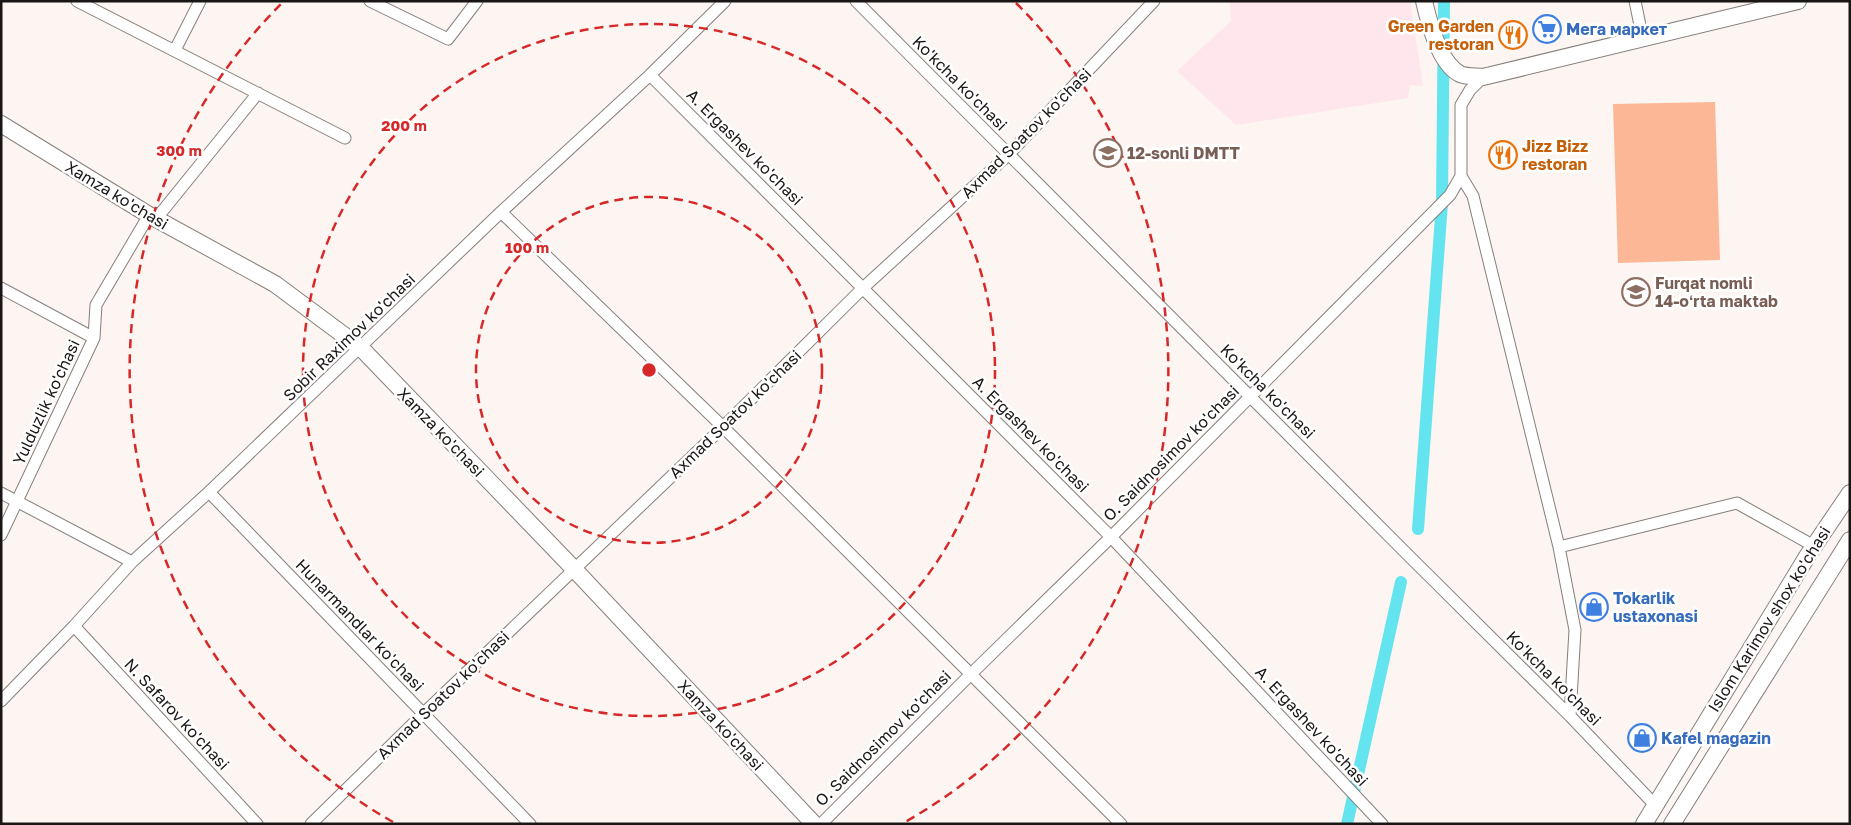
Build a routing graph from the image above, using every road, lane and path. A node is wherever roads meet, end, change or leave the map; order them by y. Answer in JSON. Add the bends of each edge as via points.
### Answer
{"nodes":[{"id":1,"x":77,"y":1,"type":"edge"},
{"id":2,"x":200,"y":1,"type":"edge"},
{"id":3,"x":370,"y":1,"type":"edge"},
{"id":4,"x":477,"y":1,"type":"edge"},
{"id":5,"x":724,"y":1,"type":"edge"},
{"id":6,"x":856,"y":1,"type":"edge"},
{"id":7,"x":1154,"y":1,"type":"edge"},
{"id":8,"x":1424,"y":1,"type":"edge"},
{"id":9,"x":1635,"y":1,"type":"edge"},
{"id":10,"x":1798,"y":1,"type":"edge"},
{"id":11,"x":1643,"y":40,"type":"junction"},
{"id":12,"x":175,"y":50,"type":"junction"},
{"id":13,"x":650,"y":74,"type":"junction"},
{"id":14,"x":1484,"y":77,"type":"junction"},
{"id":15,"x":258,"y":93,"type":"junction"},
{"id":16,"x":1,"y":124,"type":"edge"},
{"id":17,"x":345,"y":138,"type":"dead end"},
{"id":18,"x":1008,"y":155,"type":"junction"},
{"id":19,"x":1460,"y":176,"type":"junction"},
{"id":20,"x":501,"y":212,"type":"junction"},
{"id":21,"x":152,"y":217,"type":"junction"},
{"id":22,"x":1,"y":288,"type":"edge"},
{"id":23,"x":863,"y":288,"type":"junction"},
{"id":24,"x":94,"y":338,"type":"junction"},
{"id":25,"x":361,"y":348,"type":"junction"},
{"id":26,"x":1251,"y":396,"type":"junction"},
{"id":27,"x":723,"y":427,"type":"junction"},
{"id":28,"x":209,"y":492,"type":"junction"},
{"id":29,"x":1,"y":493,"type":"edge"},
{"id":30,"x":1850,"y":493,"type":"edge"},
{"id":31,"x":18,"y":502,"type":"junction"},
{"id":32,"x":1,"y":535,"type":"edge"},
{"id":33,"x":1111,"y":537,"type":"junction"},
{"id":34,"x":1850,"y":540,"type":"edge"},
{"id":35,"x":1559,"y":547,"type":"junction"},
{"id":36,"x":1811,"y":550,"type":"junction"},
{"id":37,"x":132,"y":562,"type":"junction"},
{"id":38,"x":1830,"y":569,"type":"junction"},
{"id":39,"x":574,"y":570,"type":"junction"},
{"id":40,"x":74,"y":626,"type":"junction"},
{"id":41,"x":971,"y":674,"type":"junction"},
{"id":42,"x":1,"y":701,"type":"edge"},
{"id":43,"x":423,"y":714,"type":"junction"},
{"id":44,"x":1570,"y":716,"type":"junction"},
{"id":45,"x":1655,"y":805,"type":"junction"},
{"id":46,"x":1376,"y":822,"type":"edge"},
{"id":47,"x":257,"y":824,"type":"edge"},
{"id":48,"x":311,"y":824,"type":"edge"},
{"id":49,"x":530,"y":824,"type":"edge"},
{"id":50,"x":814,"y":824,"type":"edge"},
{"id":51,"x":821,"y":824,"type":"edge"},
{"id":52,"x":1121,"y":824,"type":"edge"},
{"id":53,"x":1644,"y":824,"type":"edge"},
{"id":54,"x":1672,"y":824,"type":"edge"}],
"edges":[{"from":1,"to":12,"type":"street"},
{"from":2,"to":12,"type":"street"},
{"from":3,"to":4,"type":"street","via":[[448,39]]},
{"from":5,"to":13,"type":"street","name":"Sobir Raximov ko'chasi"},
{"from":6,"to":18,"type":"street","name":"Ko'kcha ko'chasi"},
{"from":7,"to":18,"type":"street","name":"Axmad Soatov ko'chasi"},
{"from":8,"to":14,"type":"main road","via":[[1428,22],[1444,56],[1461,75]]},
{"from":9,"to":11,"type":"street"},
{"from":10,"to":11,"type":"main road"},
{"from":11,"to":14,"type":"main road"},
{"from":12,"to":15,"type":"street"},
{"from":13,"to":20,"type":"street","name":"Sobir Raximov ko'chasi"},
{"from":13,"to":23,"type":"street","name":"A. Ergashev ko'chasi"},
{"from":14,"to":19,"type":"street","name":"O. Saidnosimov ko'chasi","via":[[1470,90],[1461,105]]},
{"from":15,"to":17,"type":"street"},
{"from":15,"to":21,"type":"street"},
{"from":16,"to":21,"type":"main road","name":"Xamza ko'chasi"},
{"from":18,"to":23,"type":"street","name":"Axmad Soatov ko'chasi"},
{"from":18,"to":26,"type":"street","name":"Ko'kcha ko'chasi"},
{"from":19,"to":26,"type":"street","name":"O. Saidnosimov ko'chasi","via":[[1450,195]]},
{"from":19,"to":35,"type":"street","via":[[1473,196]]},
{"from":20,"to":25,"type":"street","name":"Sobir Raximov ko'chasi"},
{"from":20,"to":27,"type":"street"},
{"from":21,"to":24,"type":"street","via":[[96,305]]},
{"from":21,"to":25,"type":"main road","name":"Xamza ko'chasi","via":[[275,284]]},
{"from":22,"to":24,"type":"street"},
{"from":23,"to":27,"type":"street","name":"Axmad Soatov ko'chasi"},
{"from":23,"to":33,"type":"street","name":"A. Ergashev ko'chasi"},
{"from":24,"to":31,"type":"street","name":"Yulduzlik ko'chasi"},
{"from":25,"to":28,"type":"street","name":"Sobir Raximov ko'chasi"},
{"from":25,"to":39,"type":"main road","name":"Xamza ko'chasi"},
{"from":26,"to":33,"type":"street","name":"O. Saidnosimov ko'chasi"},
{"from":26,"to":44,"type":"street","name":"Ko'kcha ko'chasi"},
{"from":27,"to":39,"type":"street","name":"Axmad Soatov ko'chasi"},
{"from":27,"to":41,"type":"street"},
{"from":28,"to":37,"type":"street","name":"Sobir Raximov ko'chasi"},
{"from":28,"to":43,"type":"street","name":"Hunarmandlar ko'chasi"},
{"from":29,"to":31,"type":"street"},
{"from":30,"to":36,"type":"main road","name":"Islom Karimov shox ko'chasi"},
{"from":31,"to":32,"type":"street","name":"Yulduzlik ko'chasi"},
{"from":31,"to":37,"type":"street"},
{"from":33,"to":41,"type":"street","name":"O. Saidnosimov ko'chasi"},
{"from":33,"to":46,"type":"street","name":"A. Ergashev ko'chasi","via":[[1349,788]]},
{"from":34,"to":38,"type":"main road","name":"Islom Karimov shox ko'chasi"},
{"from":35,"to":36,"type":"street","via":[[1737,503]]},
{"from":35,"to":44,"type":"street","via":[[1575,630]]},
{"from":36,"to":38,"type":"main road","via":[[1829,557]]},
{"from":36,"to":45,"type":"main road","name":"Islom Karimov shox ko'chasi"},
{"from":37,"to":40,"type":"street","name":"Sobir Raximov ko'chasi"},
{"from":38,"to":54,"type":"main road","name":"Islom Karimov shox ko'chasi"},
{"from":39,"to":43,"type":"street","name":"Axmad Soatov ko'chasi"},
{"from":39,"to":50,"type":"main road","name":"Xamza ko'chasi"},
{"from":40,"to":42,"type":"street","name":"Sobir Raximov ko'chasi"},
{"from":40,"to":47,"type":"street","name":"N. Safarov ko'chasi"},
{"from":41,"to":51,"type":"street","name":"O. Saidnosimov ko'chasi"},
{"from":41,"to":52,"type":"street"},
{"from":43,"to":48,"type":"street","name":"Axmad Soatov ko'chasi"},
{"from":43,"to":49,"type":"street","name":"Hunarmandlar ko'chasi"},
{"from":44,"to":45,"type":"street","name":"Ko'kcha ko'chasi"},
{"from":45,"to":53,"type":"main road","name":"Islom Karimov shox ko'chasi"}]}
